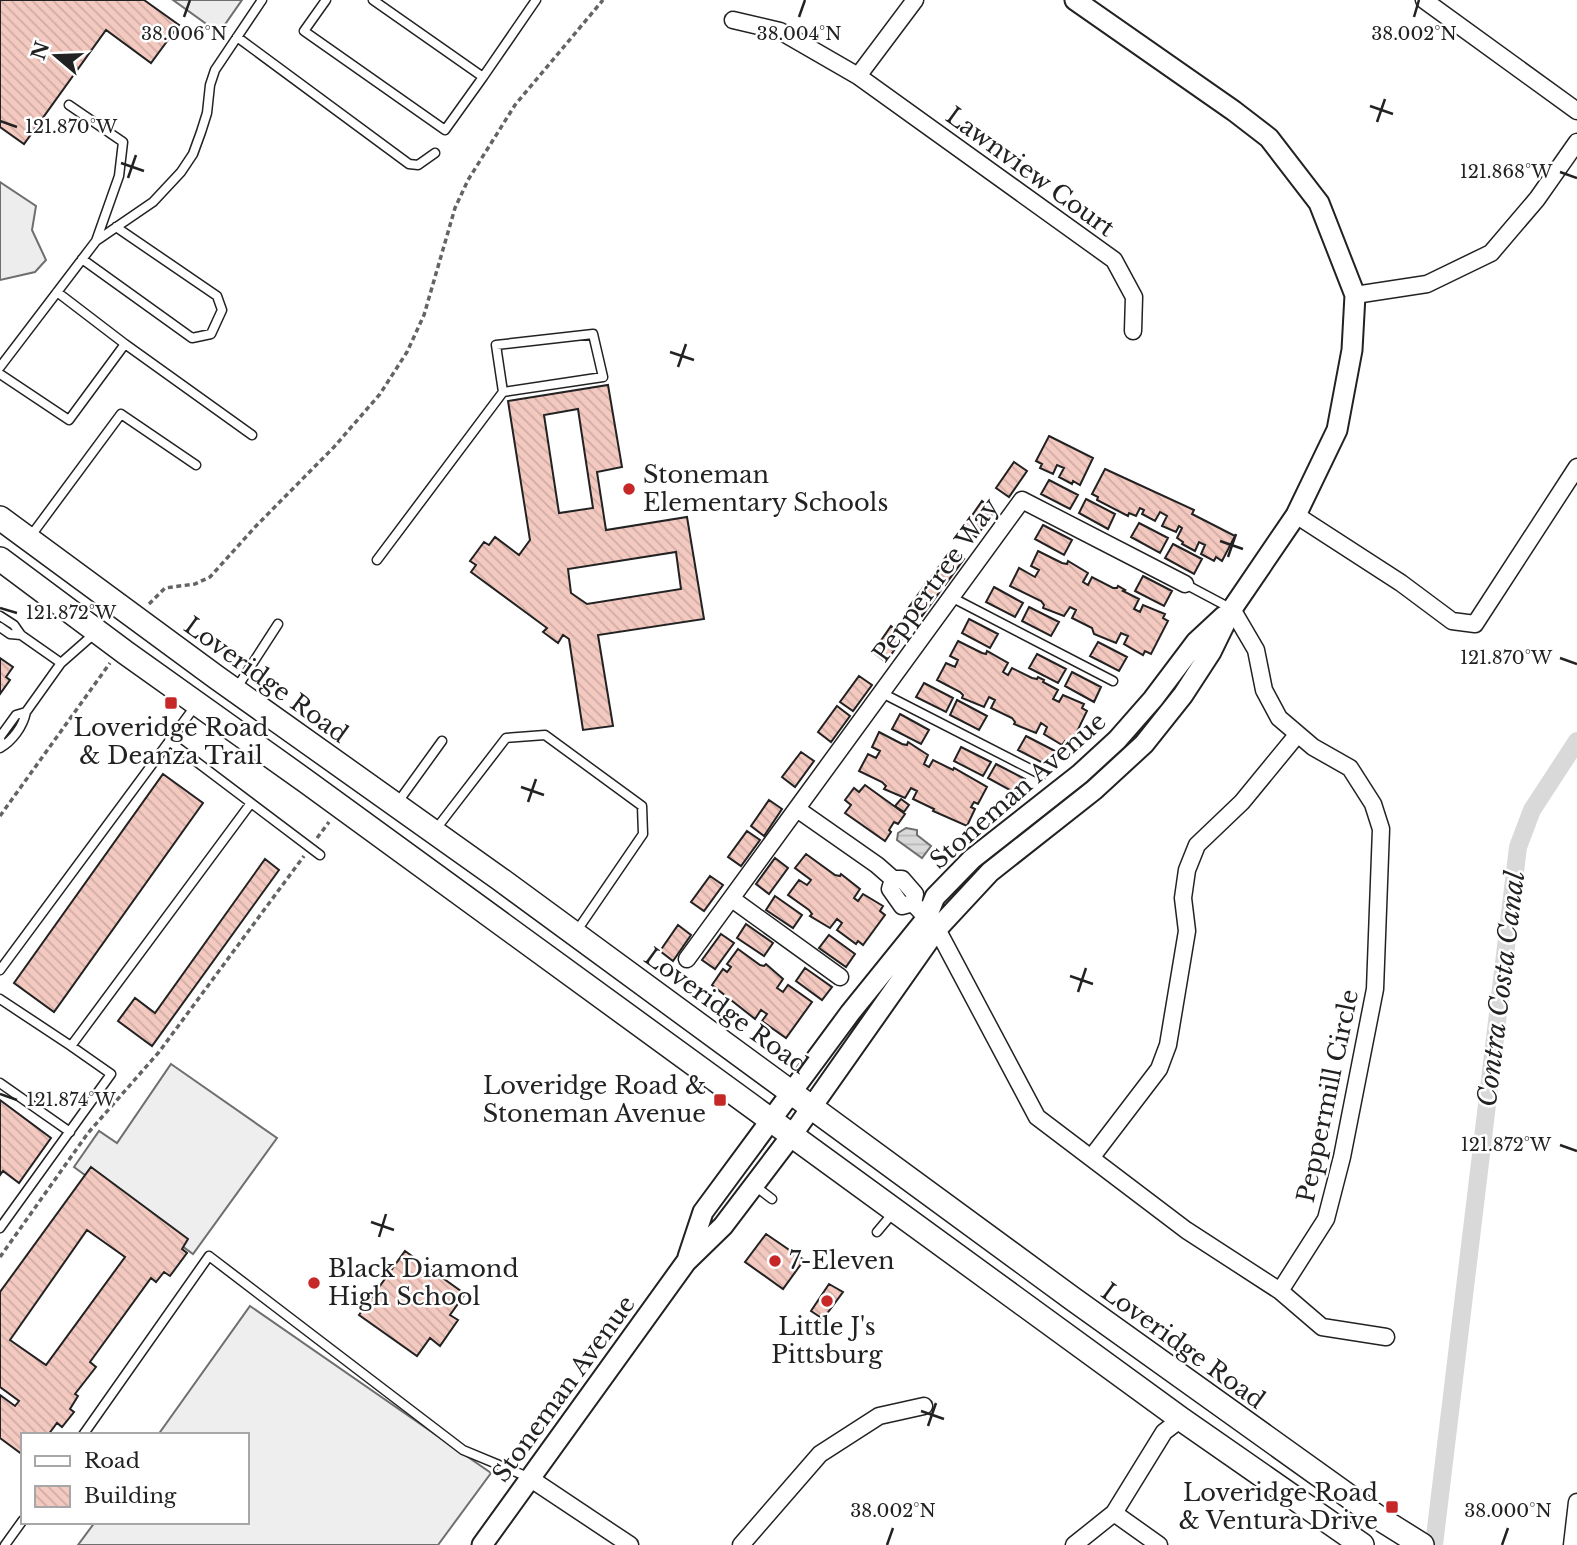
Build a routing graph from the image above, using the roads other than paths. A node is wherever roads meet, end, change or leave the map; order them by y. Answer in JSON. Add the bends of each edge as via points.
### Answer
{"nodes":[{"id":1,"x":262,"y":0,"type":"edge"},
{"id":2,"x":326,"y":0,"type":"edge"},
{"id":3,"x":373,"y":0,"type":"edge"},
{"id":4,"x":536,"y":0,"type":"edge"},
{"id":5,"x":915,"y":0,"type":"edge"},
{"id":6,"x":1075,"y":0,"type":"edge"},
{"id":7,"x":1424,"y":0,"type":"edge"},
{"id":8,"x":733,"y":20,"type":"dead end"},
{"id":9,"x":237,"y":37,"type":"junction"},
{"id":10,"x":858,"y":76,"type":"junction"},
{"id":11,"x":483,"y":77,"type":"junction"},
{"id":12,"x":69,"y":105,"type":"dead end"},
{"id":13,"x":1577,"y":111,"type":"edge"},
{"id":14,"x":1577,"y":142,"type":"edge"},
{"id":15,"x":435,"y":153,"type":"dead end"},
{"id":16,"x":116,"y":227,"type":"junction"},
{"id":17,"x":96,"y":241,"type":"junction"},
{"id":18,"x":82,"y":260,"type":"junction"},
{"id":19,"x":57,"y":292,"type":"junction"},
{"id":20,"x":1355,"y":295,"type":"junction"},
{"id":21,"x":1133,"y":331,"type":"dead end"},
{"id":22,"x":125,"y":344,"type":"junction"},
{"id":23,"x":0,"y":368,"type":"edge"},
{"id":24,"x":0,"y":374,"type":"edge"},
{"id":25,"x":503,"y":392,"type":"junction"},
{"id":26,"x":252,"y":435,"type":"dead end"},
{"id":27,"x":196,"y":464,"type":"dead end"},
{"id":28,"x":1577,"y":467,"type":"edge"},
{"id":29,"x":1296,"y":515,"type":"junction"},
{"id":30,"x":0,"y":518,"type":"edge"},
{"id":31,"x":29,"y":539,"type":"junction"},
{"id":32,"x":0,"y":559,"type":"edge"},
{"id":33,"x":377,"y":560,"type":"dead end"},
{"id":34,"x":1185,"y":584,"type":"joint"},
{"id":35,"x":951,"y":597,"type":"junction"},
{"id":36,"x":1232,"y":609,"type":"junction"},
{"id":37,"x":0,"y":616,"type":"edge"},
{"id":38,"x":133,"y":616,"type":"junction"},
{"id":39,"x":278,"y":624,"type":"dead end"},
{"id":40,"x":0,"y":627,"type":"edge"},
{"id":41,"x":97,"y":631,"type":"junction"},
{"id":42,"x":21,"y":635,"type":"junction"},
{"id":43,"x":61,"y":663,"type":"junction"},
{"id":44,"x":1113,"y":681,"type":"dead end"},
{"id":45,"x":235,"y":690,"type":"junction"},
{"id":46,"x":882,"y":693,"type":"junction"},
{"id":47,"x":197,"y":704,"type":"junction"},
{"id":48,"x":1297,"y":735,"type":"junction"},
{"id":49,"x":169,"y":741,"type":"junction"},
{"id":50,"x":442,"y":741,"type":"dead end"},
{"id":51,"x":1,"y":747,"type":"edge"},
{"id":52,"x":1042,"y":775,"type":"dead end"},
{"id":53,"x":251,"y":803,"type":"junction"},
{"id":54,"x":396,"y":805,"type":"junction"},
{"id":55,"x":797,"y":809,"type":"junction"},
{"id":56,"x":435,"y":832,"type":"junction"},
{"id":57,"x":320,"y":855,"type":"dead end"},
{"id":58,"x":732,"y":899,"type":"junction"},
{"id":59,"x":931,"y":924,"type":"junction"},
{"id":60,"x":575,"y":933,"type":"junction"},
{"id":61,"x":687,"y":959,"type":"dead end"},
{"id":62,"x":0,"y":970,"type":"edge"},
{"id":63,"x":840,"y":977,"type":"dead end"},
{"id":64,"x":0,"y":999,"type":"edge"},
{"id":65,"x":71,"y":1046,"type":"junction"},
{"id":66,"x":0,"y":1083,"type":"edge"},
{"id":67,"x":792,"y":1091,"type":"junction"},
{"id":68,"x":813,"y":1106,"type":"junction"},
{"id":69,"x":771,"y":1120,"type":"junction"},
{"id":70,"x":70,"y":1132,"type":"junction"},
{"id":71,"x":792,"y":1135,"type":"junction"},
{"id":72,"x":1091,"y":1158,"type":"junction"},
{"id":73,"x":754,"y":1185,"type":"junction"},
{"id":74,"x":772,"y":1199,"type":"dead end"},
{"id":75,"x":895,"y":1210,"type":"junction"},
{"id":76,"x":0,"y":1228,"type":"edge"},
{"id":77,"x":877,"y":1232,"type":"dead end"},
{"id":78,"x":686,"y":1262,"type":"junction"},
{"id":79,"x":1280,"y":1291,"type":"junction"},
{"id":80,"x":1386,"y":1337,"type":"dead end"},
{"id":81,"x":923,"y":1406,"type":"dead end"},
{"id":82,"x":1181,"y":1419,"type":"junction"},
{"id":83,"x":84,"y":1433,"type":"edge"},
{"id":84,"x":531,"y":1479,"type":"junction"},
{"id":85,"x":1577,"y":1502,"type":"edge"},
{"id":86,"x":1114,"y":1513,"type":"junction"},
{"id":87,"x":21,"y":1523,"type":"edge"},
{"id":88,"x":5,"y":1545,"type":"edge"},
{"id":89,"x":482,"y":1545,"type":"edge"},
{"id":90,"x":629,"y":1545,"type":"edge"},
{"id":91,"x":741,"y":1545,"type":"edge"},
{"id":92,"x":1073,"y":1545,"type":"edge"},
{"id":93,"x":1159,"y":1545,"type":"edge"},
{"id":94,"x":1362,"y":1545,"type":"edge"},
{"id":95,"x":1422,"y":1545,"type":"edge"},
{"id":96,"x":1572,"y":1545,"type":"edge"}],
"edges":[{"from":1,"to":9,"type":"lane"},
{"from":2,"to":11,"type":"lane","via":[[304,31],[445,130]]},
{"from":3,"to":11,"type":"lane"},
{"from":4,"to":11,"type":"lane"},
{"from":5,"to":10,"type":"street"},
{"from":6,"to":20,"type":"street","via":[[1269,138],[1319,203]]},
{"from":7,"to":13,"type":"street"},
{"from":8,"to":10,"type":"street","name":"Lawnview Court","via":[[780,32]]},
{"from":9,"to":15,"type":"lane","via":[[409,164],[418,164]]},
{"from":9,"to":16,"type":"lane","via":[[215,70],[193,154],[168,188]]},
{"from":10,"to":21,"type":"street","name":"Lawnview Court","via":[[1114,260],[1134,297]]},
{"from":12,"to":17,"type":"lane","via":[[123,142],[119,176]]},
{"from":14,"to":20,"type":"street","via":[[1491,253],[1427,284]]},
{"from":16,"to":17,"type":"lane"},
{"from":16,"to":18,"type":"lane","via":[[217,296],[222,310],[211,334],[192,338]]},
{"from":17,"to":18,"type":"lane"},
{"from":18,"to":19,"type":"lane"},
{"from":19,"to":22,"type":"lane"},
{"from":19,"to":23,"type":"lane"},
{"from":20,"to":29,"type":"street","name":"Stoneman Avenue","via":[[1352,350],[1337,430]]},
{"from":22,"to":24,"type":"lane","via":[[69,420]]},
{"from":22,"to":26,"type":"lane"},
{"from":25,"to":25,"type":"lane","via":[[603,377],[593,334],[496,345]]},
{"from":25,"to":33,"type":"lane"},
{"from":27,"to":31,"type":"lane","via":[[121,415]]},
{"from":28,"to":29,"type":"street","via":[[1475,624],[1452,621]]},
{"from":29,"to":36,"type":"street","name":"Stoneman Avenue"},
{"from":30,"to":31,"type":"main road","name":"Loveridge Road"},
{"from":31,"to":38,"type":"main road","name":"Loveridge Road"},
{"from":32,"to":41,"type":"main road"},
{"from":34,"to":35,"type":"street","name":"Peppertree Way","via":[[1022,500]]},
{"from":34,"to":36,"type":"lane","name":"Peppertree Way"},
{"from":35,"to":44,"type":"lane"},
{"from":35,"to":46,"type":"street","name":"Peppertree Way"},
{"from":36,"to":48,"type":"street","name":"Peppermill Circle","via":[[1256,650],[1264,690],[1279,718]]},
{"from":36,"to":59,"type":"street","name":"Stoneman Avenue","via":[[1211,652],[1144,744]]},
{"from":37,"to":42,"type":"lane"},
{"from":38,"to":41,"type":"main road"},
{"from":38,"to":45,"type":"main road","name":"Loveridge Road"},
{"from":39,"to":45,"type":"lane"},
{"from":40,"to":42,"type":"lane"},
{"from":41,"to":43,"type":"lane"},
{"from":41,"to":47,"type":"main road"},
{"from":42,"to":43,"type":"lane"},
{"from":43,"to":51,"type":"lane","via":[[26,712],[16,715],[0,737]]},
{"from":45,"to":54,"type":"main road","name":"Loveridge Road"},
{"from":46,"to":52,"type":"lane"},
{"from":46,"to":55,"type":"street","name":"Peppertree Way"},
{"from":47,"to":49,"type":"lane"},
{"from":47,"to":69,"type":"main road"},
{"from":48,"to":72,"type":"street","via":[[1242,802],[1196,845],[1183,898],[1187,931],[1168,1045],[1159,1069]]},
{"from":48,"to":79,"type":"street","name":"Peppermill Circle","via":[[1350,768],[1373,804],[1381,829],[1375,989],[1342,1157],[1326,1219]]},
{"from":49,"to":53,"type":"lane"},
{"from":49,"to":62,"type":"lane"},
{"from":50,"to":54,"type":"lane"},
{"from":53,"to":57,"type":"lane"},
{"from":53,"to":65,"type":"lane"},
{"from":54,"to":56,"type":"main road","name":"Loveridge Road"},
{"from":55,"to":58,"type":"street","name":"Peppertree Way"},
{"from":55,"to":59,"type":"street","via":[[893,880],[902,880]]},
{"from":56,"to":60,"type":"main road","name":"Loveridge Road"},
{"from":56,"to":60,"type":"lane","via":[[506,738],[545,735],[642,806],[643,834]]},
{"from":58,"to":61,"type":"street","name":"Peppertree Way"},
{"from":58,"to":63,"type":"street"},
{"from":59,"to":67,"type":"street","name":"Stoneman Avenue","via":[[850,1013]]},
{"from":59,"to":68,"type":"street","name":"Stoneman Avenue"},
{"from":59,"to":72,"type":"street","via":[[1037,1117]]},
{"from":60,"to":67,"type":"main road","name":"Loveridge Road"},
{"from":64,"to":65,"type":"lane"},
{"from":65,"to":70,"type":"lane","via":[[111,1074]]},
{"from":66,"to":70,"type":"lane"},
{"from":67,"to":68,"type":"main road","name":"Loveridge Road"},
{"from":67,"to":69,"type":"street","name":"Stoneman Avenue"},
{"from":68,"to":71,"type":"street","name":"Stoneman Avenue"},
{"from":68,"to":95,"type":"main road","name":"Loveridge Road","via":[[1073,1299]]},
{"from":69,"to":71,"type":"main road"},
{"from":69,"to":78,"type":"street","name":"Stoneman Avenue","via":[[704,1212]]},
{"from":70,"to":76,"type":"lane"},
{"from":71,"to":73,"type":"street","name":"Stoneman Avenue"},
{"from":71,"to":75,"type":"main road"},
{"from":72,"to":79,"type":"street","via":[[1186,1230]]},
{"from":73,"to":74,"type":"lane"},
{"from":73,"to":78,"type":"street","name":"Stoneman Avenue","via":[[723,1226]]},
{"from":75,"to":77,"type":"lane"},
{"from":75,"to":82,"type":"main road"},
{"from":78,"to":84,"type":"street","name":"Stoneman Avenue"},
{"from":79,"to":80,"type":"street","via":[[1322,1326]]},
{"from":81,"to":91,"type":"street","via":[[879,1416],[820,1454]]},
{"from":82,"to":86,"type":"street","via":[[1164,1432]]},
{"from":82,"to":94,"type":"main road"},
{"from":83,"to":84,"type":"lane","via":[[209,1256],[463,1450]]},
{"from":84,"to":89,"type":"street","name":"Stoneman Avenue"},
{"from":84,"to":90,"type":"street"},
{"from":85,"to":96,"type":"street"},
{"from":86,"to":92,"type":"street"},
{"from":86,"to":93,"type":"street"},
{"from":87,"to":88,"type":"lane"}]}
